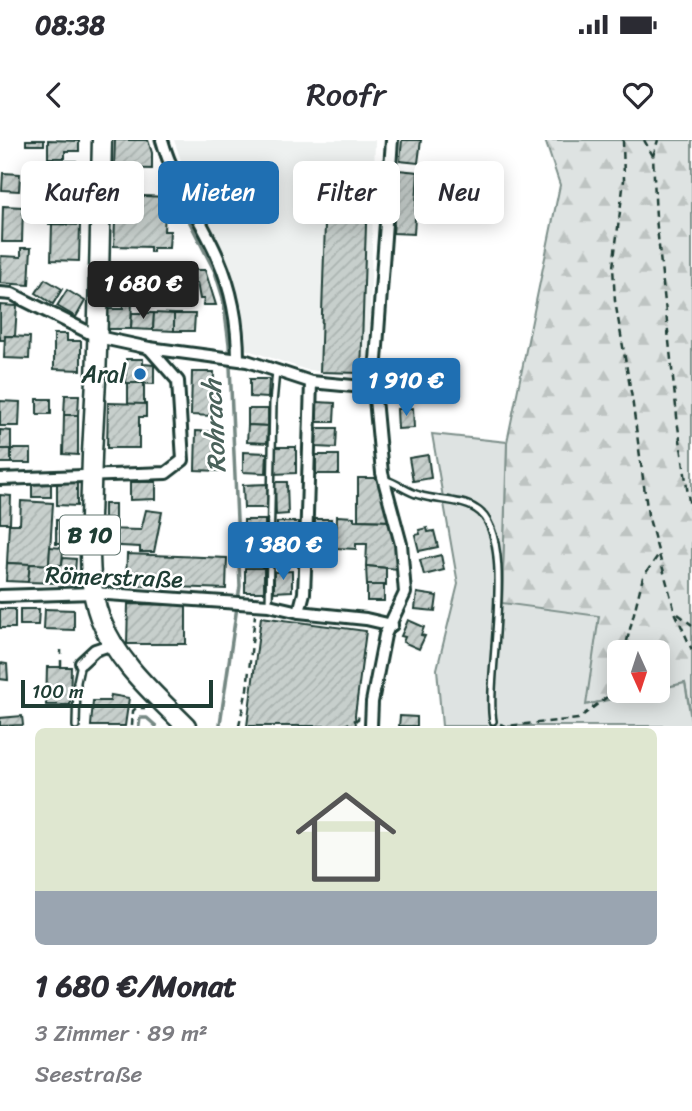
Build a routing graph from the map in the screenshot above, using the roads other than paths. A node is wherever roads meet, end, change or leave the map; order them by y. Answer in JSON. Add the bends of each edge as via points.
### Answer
{"nodes":[{"id":1,"x":102,"y":140,"type":"edge"},
{"id":2,"x":162,"y":140,"type":"edge"},
{"id":3,"x":392,"y":140,"type":"edge"},
{"id":4,"x":0,"y":293,"type":"edge"},
{"id":5,"x":97,"y":337,"type":"junction"},
{"id":6,"x":149,"y":348,"type":"junction"},
{"id":7,"x":236,"y":359,"type":"junction"},
{"id":8,"x":276,"y":371,"type":"junction"},
{"id":9,"x":311,"y":382,"type":"junction"},
{"id":10,"x":374,"y":388,"type":"junction"},
{"id":11,"x":91,"y":476,"type":"junction"},
{"id":12,"x":0,"y":479,"type":"edge"},
{"id":13,"x":384,"y":480,"type":"junction"},
{"id":14,"x":93,"y":593,"type":"junction"},
{"id":15,"x":0,"y":596,"type":"edge"},
{"id":16,"x":269,"y":605,"type":"junction"},
{"id":17,"x":299,"y":612,"type":"junction"},
{"id":18,"x":392,"y":625,"type":"junction"},
{"id":19,"x":113,"y":643,"type":"junction"},
{"id":20,"x":81,"y":663,"type":"joint"},
{"id":21,"x":493,"y":721,"type":"road end"},
{"id":22,"x":76,"y":726,"type":"edge"},
{"id":23,"x":186,"y":726,"type":"edge"},
{"id":24,"x":370,"y":726,"type":"edge"}],
"edges":[{"from":1,"to":5,"type":"main road","number":"B 10"},
{"from":2,"to":7,"type":"street","via":[[228,283]]},
{"from":3,"to":10,"type":"street"},
{"from":4,"to":5,"type":"street","via":[[12,294]]},
{"from":5,"to":6,"type":"street"},
{"from":5,"to":11,"type":"main road","number":"B 10"},
{"from":6,"to":7,"type":"street"},
{"from":6,"to":11,"type":"street","via":[[177,382],[183,460],[166,473]]},
{"from":7,"to":8,"type":"street"},
{"from":8,"to":9,"type":"street"},
{"from":8,"to":16,"type":"lane"},
{"from":9,"to":10,"type":"street"},
{"from":9,"to":17,"type":"street","via":[[304,593]]},
{"from":10,"to":13,"type":"street"},
{"from":11,"to":12,"type":"street"},
{"from":11,"to":14,"type":"main road","number":"B 10"},
{"from":13,"to":18,"type":"street","via":[[401,544],[405,593]]},
{"from":13,"to":21,"type":"lane","via":[[423,496],[471,506],[488,522],[495,544],[498,622],[490,702]]},
{"from":14,"to":15,"type":"street","name":"Römerstraße"},
{"from":14,"to":16,"type":"street","name":"Römerstraße"},
{"from":14,"to":19,"type":"main road","number":"B 10"},
{"from":16,"to":17,"type":"street","name":"Römerstraße"},
{"from":17,"to":18,"type":"street","name":"Römerstraße","via":[[365,625]]},
{"from":18,"to":24,"type":"street","via":[[386,635]]},
{"from":19,"to":20,"type":"street","via":[[95,650]]},
{"from":19,"to":23,"type":"main road","number":"B 10"},
{"from":20,"to":22,"type":"lane"}]}
